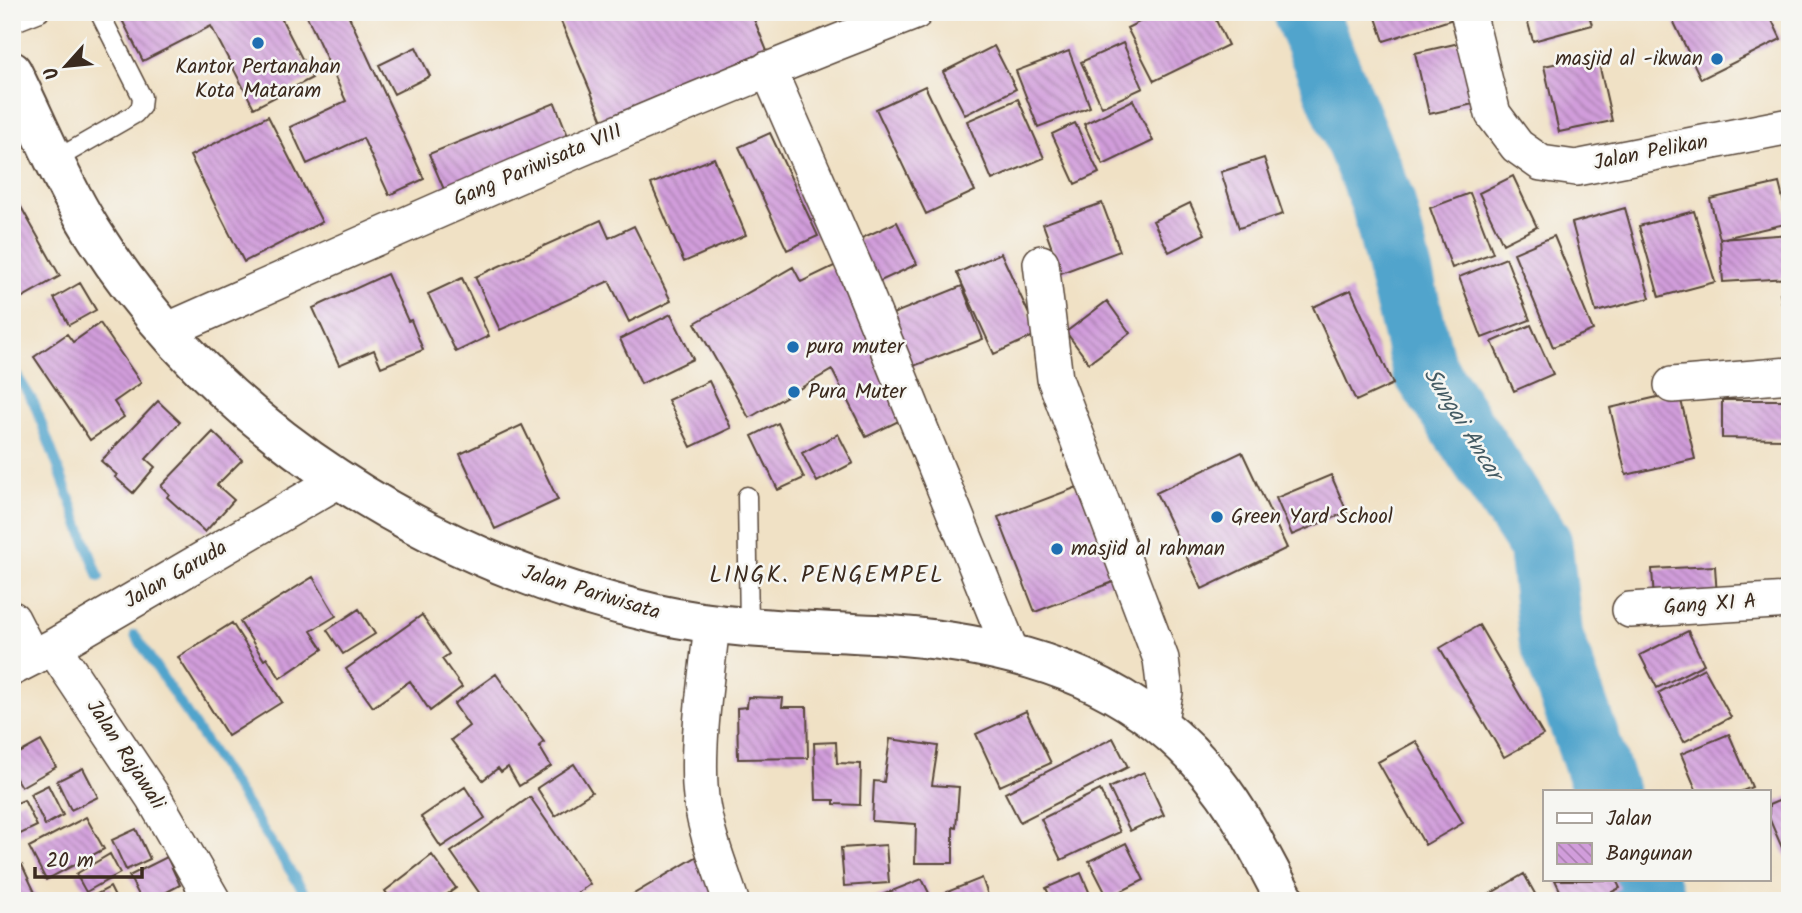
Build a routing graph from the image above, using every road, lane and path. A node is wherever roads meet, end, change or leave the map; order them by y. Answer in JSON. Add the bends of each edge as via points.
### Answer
{"nodes":[{"id":1,"x":40,"y":12,"type":"edge"},
{"id":2,"x":99,"y":12,"type":"edge"},
{"id":3,"x":915,"y":12,"type":"edge"},
{"id":4,"x":1468,"y":12,"type":"edge"},
{"id":5,"x":12,"y":23,"type":"edge"},
{"id":6,"x":768,"y":69,"type":"junction"},
{"id":7,"x":12,"y":71,"type":"edge"},
{"id":8,"x":1790,"y":126,"type":"edge"},
{"id":9,"x":55,"y":160,"type":"junction"},
{"id":10,"x":1041,"y":263,"type":"dead end"},
{"id":11,"x":166,"y":331,"type":"junction"},
{"id":12,"x":1790,"y":375,"type":"edge"},
{"id":13,"x":1672,"y":385,"type":"dead end"},
{"id":14,"x":339,"y":480,"type":"junction"},
{"id":15,"x":747,"y":496,"type":"dead end"},
{"id":16,"x":1790,"y":600,"type":"edge"},
{"id":17,"x":1630,"y":610,"type":"dead end"},
{"id":18,"x":12,"y":619,"type":"edge"},
{"id":19,"x":712,"y":623,"type":"junction"},
{"id":20,"x":749,"y":627,"type":"junction"},
{"id":21,"x":1011,"y":652,"type":"junction"},
{"id":22,"x":32,"y":658,"type":"edge"},
{"id":23,"x":1159,"y":726,"type":"junction"},
{"id":24,"x":213,"y":901,"type":"edge"},
{"id":25,"x":731,"y":901,"type":"edge"},
{"id":26,"x":1286,"y":901,"type":"edge"}],
"edges":[{"from":1,"to":5,"type":"lane"},
{"from":2,"to":9,"type":"lane","via":[[142,96],[141,107]]},
{"from":3,"to":6,"type":"street","name":"Gang Pariwisata VIII"},
{"from":4,"to":8,"type":"street","name":"Jalan Pelikan","via":[[1493,114],[1517,146],[1541,163],[1576,168]]},
{"from":6,"to":11,"type":"street","name":"Gang Pariwisata VIII"},
{"from":6,"to":21,"type":"street","via":[[858,275]]},
{"from":7,"to":9,"type":"street","name":"Jalan Pariwisata"},
{"from":9,"to":11,"type":"street","name":"Jalan Pariwisata","via":[[90,228]]},
{"from":10,"to":23,"type":"street","via":[[1055,379],[1161,659],[1165,692]]},
{"from":11,"to":14,"type":"street","name":"Jalan Pariwisata","via":[[243,406]]},
{"from":12,"to":13,"type":"street"},
{"from":14,"to":19,"type":"street","name":"Jalan Pariwisata","via":[[391,512],[501,565],[618,604]]},
{"from":14,"to":22,"type":"street","name":"Jalan Garuda"},
{"from":15,"to":20,"type":"lane"},
{"from":16,"to":17,"type":"street","name":"Gang XI A"},
{"from":18,"to":22,"type":"street","name":"Jalan Rajawali"},
{"from":19,"to":20,"type":"street","name":"Jalan Pariwisata"},
{"from":19,"to":25,"type":"street","via":[[700,787]]},
{"from":20,"to":21,"type":"street","name":"Jalan Pariwisata","via":[[953,641]]},
{"from":21,"to":23,"type":"street","name":"Jalan Pariwisata","via":[[1093,682]]},
{"from":22,"to":24,"type":"street","name":"Jalan Rajawali","via":[[153,797]]},
{"from":23,"to":26,"type":"street","name":"Jalan Pariwisata","via":[[1212,779],[1238,814]]}]}
